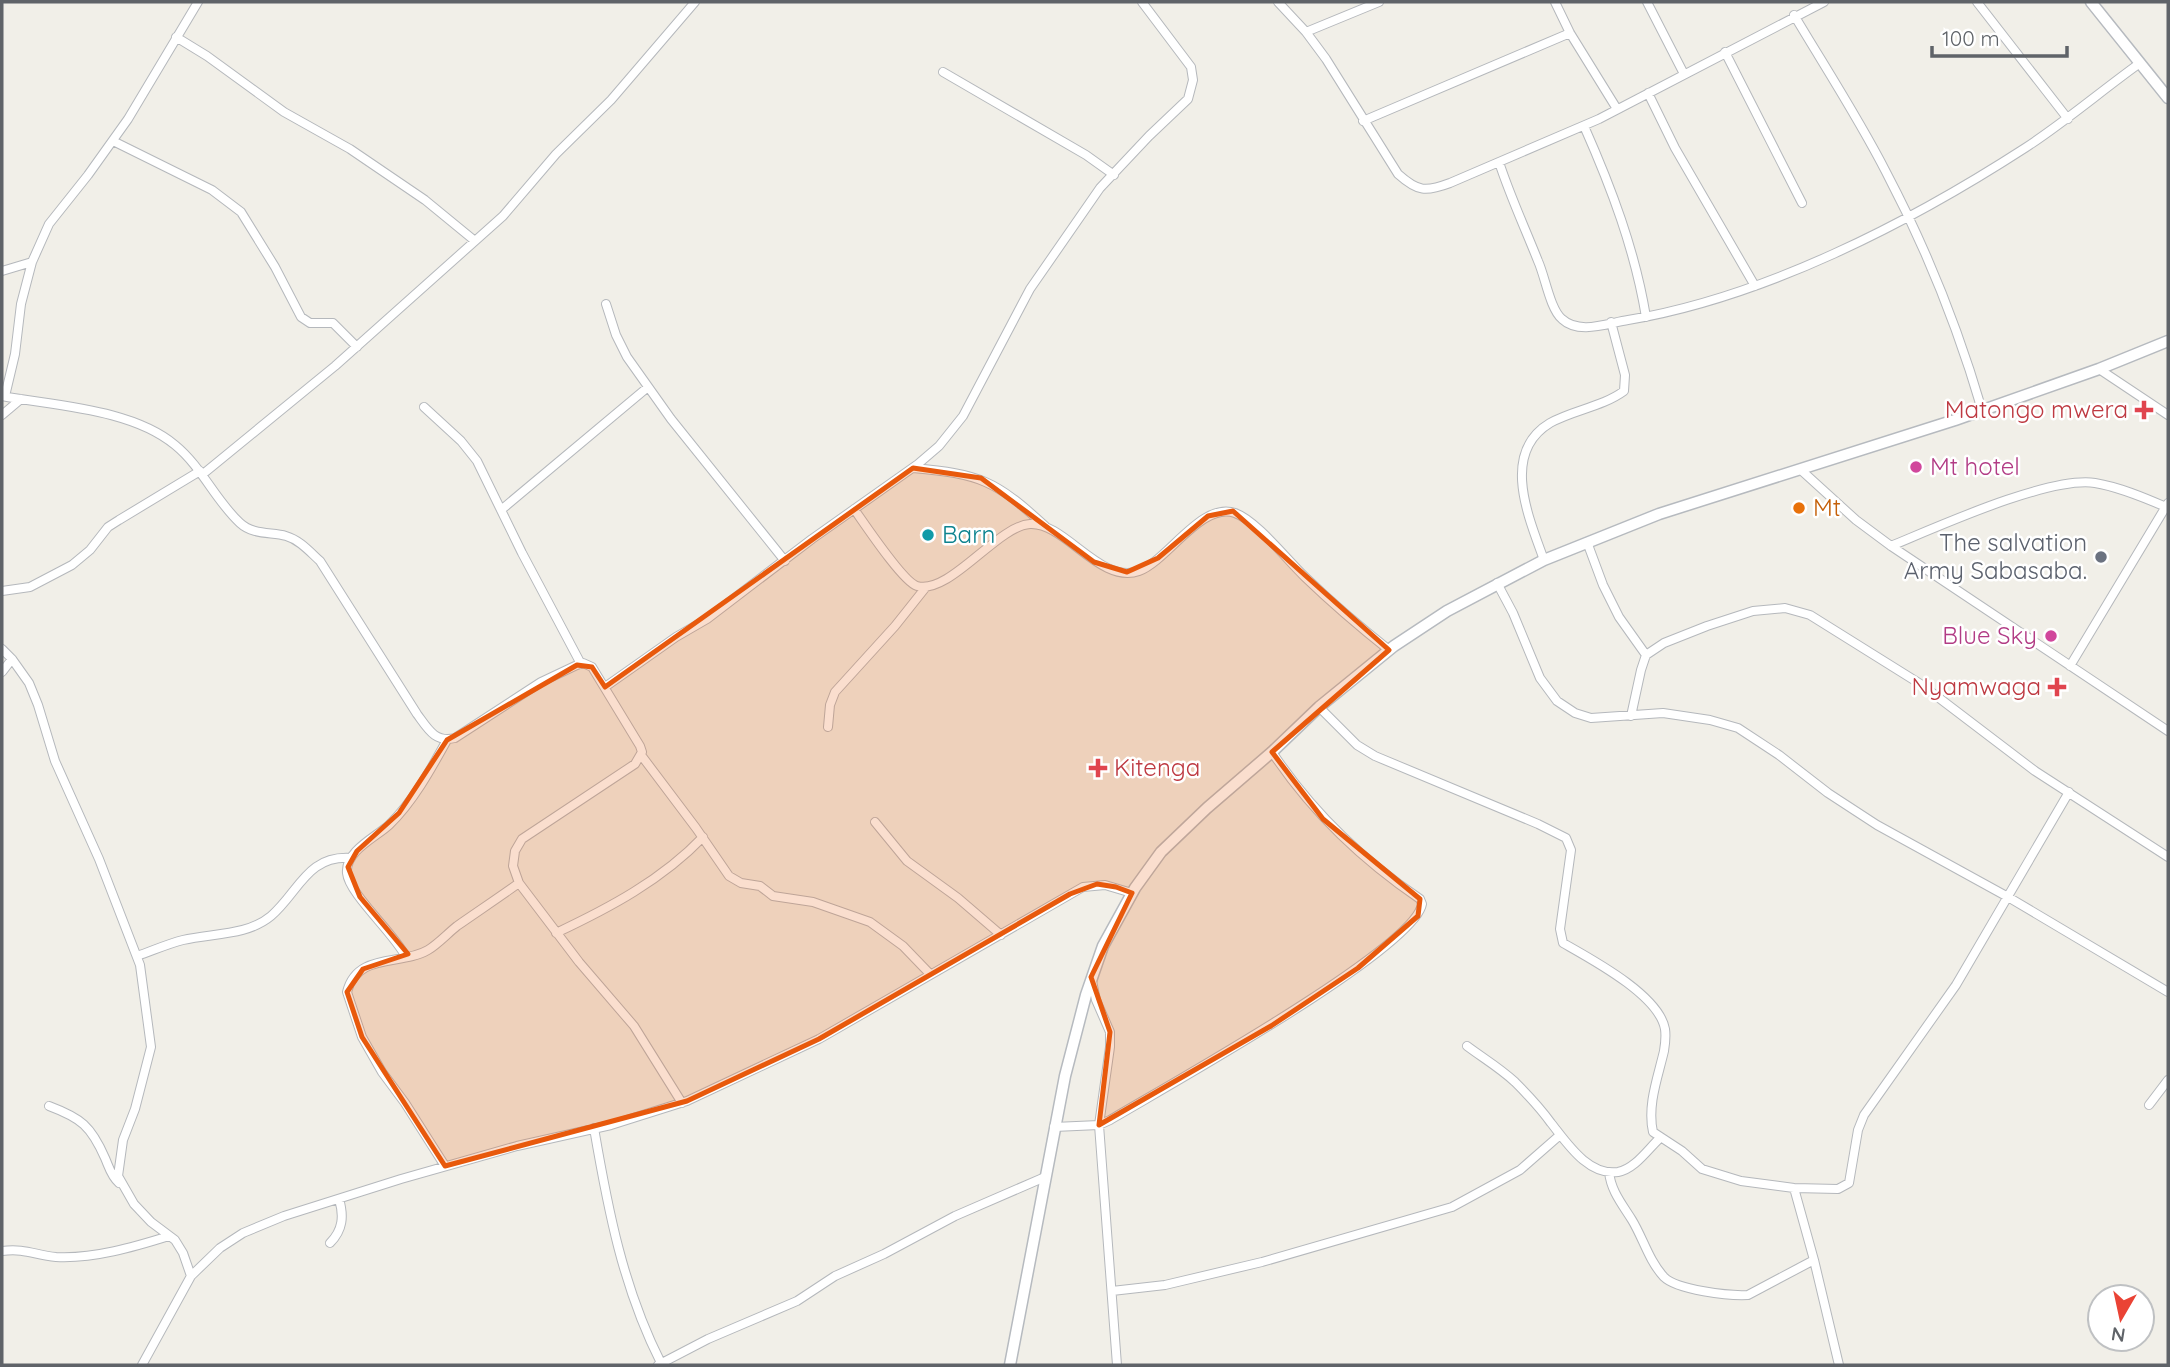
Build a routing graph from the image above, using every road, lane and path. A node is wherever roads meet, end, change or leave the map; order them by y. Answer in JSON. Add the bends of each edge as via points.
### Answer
{"nodes":[{"id":1,"x":198,"y":2,"type":"edge"},
{"id":2,"x":695,"y":2,"type":"edge"},
{"id":3,"x":1142,"y":2,"type":"edge"},
{"id":4,"x":1278,"y":2,"type":"edge"},
{"id":5,"x":1379,"y":2,"type":"edge"},
{"id":6,"x":1555,"y":2,"type":"edge"},
{"id":7,"x":1647,"y":2,"type":"edge"},
{"id":8,"x":1824,"y":2,"type":"edge"},
{"id":9,"x":1978,"y":2,"type":"edge"},
{"id":10,"x":2091,"y":2,"type":"edge"},
{"id":11,"x":1794,"y":15,"type":"junction"},
{"id":12,"x":1306,"y":32,"type":"junction"},
{"id":13,"x":1570,"y":33,"type":"junction"},
{"id":14,"x":176,"y":37,"type":"junction"},
{"id":15,"x":1725,"y":52,"type":"junction"},
{"id":16,"x":2140,"y":63,"type":"junction"},
{"id":17,"x":943,"y":72,"type":"dead end"},
{"id":18,"x":1684,"y":74,"type":"junction"},
{"id":19,"x":1648,"y":93,"type":"junction"},
{"id":20,"x":2168,"y":98,"type":"edge"},
{"id":21,"x":1617,"y":109,"type":"junction"},
{"id":22,"x":2068,"y":119,"type":"junction"},
{"id":23,"x":1363,"y":121,"type":"junction"},
{"id":24,"x":1584,"y":126,"type":"junction"},
{"id":25,"x":113,"y":141,"type":"junction"},
{"id":26,"x":1499,"y":162,"type":"junction"},
{"id":27,"x":1114,"y":175,"type":"junction"},
{"id":28,"x":1802,"y":203,"type":"dead end"},
{"id":29,"x":1909,"y":216,"type":"junction"},
{"id":30,"x":475,"y":241,"type":"junction"},
{"id":31,"x":32,"y":262,"type":"junction"},
{"id":32,"x":2,"y":271,"type":"edge"},
{"id":33,"x":1755,"y":286,"type":"junction"},
{"id":34,"x":606,"y":304,"type":"dead end"},
{"id":35,"x":1646,"y":317,"type":"junction"},
{"id":36,"x":1611,"y":322,"type":"junction"},
{"id":37,"x":2168,"y":341,"type":"edge"},
{"id":38,"x":357,"y":347,"type":"junction"},
{"id":39,"x":2099,"y":369,"type":"junction"},
{"id":40,"x":648,"y":387,"type":"junction"},
{"id":41,"x":4,"y":396,"type":"edge"},
{"id":42,"x":21,"y":399,"type":"junction"},
{"id":43,"x":424,"y":407,"type":"dead end"},
{"id":44,"x":1982,"y":410,"type":"junction"},
{"id":45,"x":2,"y":415,"type":"edge"},
{"id":46,"x":2168,"y":415,"type":"edge"},
{"id":47,"x":913,"y":468,"type":"junction"},
{"id":48,"x":1801,"y":470,"type":"junction"},
{"id":49,"x":202,"y":473,"type":"junction"},
{"id":50,"x":2167,"y":505,"type":"edge"},
{"id":51,"x":501,"y":509,"type":"junction"},
{"id":52,"x":854,"y":509,"type":"junction"},
{"id":53,"x":1048,"y":528,"type":"junction"},
{"id":54,"x":1587,"y":542,"type":"junction"},
{"id":55,"x":1891,"y":546,"type":"junction"},
{"id":56,"x":1544,"y":560,"type":"junction"},
{"id":57,"x":785,"y":561,"type":"junction"},
{"id":58,"x":1497,"y":583,"type":"junction"},
{"id":59,"x":926,"y":587,"type":"junction"},
{"id":60,"x":2,"y":591,"type":"edge"},
{"id":61,"x":2,"y":649,"type":"edge"},
{"id":62,"x":1389,"y":650,"type":"junction"},
{"id":63,"x":1646,"y":656,"type":"junction"},
{"id":64,"x":12,"y":659,"type":"junction"},
{"id":65,"x":581,"y":664,"type":"junction"},
{"id":66,"x":2070,"y":666,"type":"junction"},
{"id":67,"x":2,"y":672,"type":"edge"},
{"id":68,"x":605,"y":687,"type":"junction"},
{"id":69,"x":1319,"y":707,"type":"junction"},
{"id":70,"x":1631,"y":716,"type":"junction"},
{"id":71,"x":828,"y":727,"type":"dead end"},
{"id":72,"x":2168,"y":731,"type":"edge"},
{"id":73,"x":447,"y":740,"type":"junction"},
{"id":74,"x":1272,"y":752,"type":"junction"},
{"id":75,"x":641,"y":755,"type":"junction"},
{"id":76,"x":2069,"y":792,"type":"junction"},
{"id":77,"x":875,"y":822,"type":"dead end"},
{"id":78,"x":703,"y":837,"type":"junction"},
{"id":79,"x":2168,"y":857,"type":"edge"},
{"id":80,"x":351,"y":858,"type":"junction"},
{"id":81,"x":519,"y":883,"type":"junction"},
{"id":82,"x":1132,"y":893,"type":"junction"},
{"id":83,"x":2008,"y":897,"type":"junction"},
{"id":84,"x":556,"y":933,"type":"junction"},
{"id":85,"x":1001,"y":935,"type":"junction"},
{"id":86,"x":136,"y":956,"type":"junction"},
{"id":87,"x":406,"y":957,"type":"junction"},
{"id":88,"x":930,"y":974,"type":"junction"},
{"id":89,"x":1091,"y":977,"type":"junction"},
{"id":90,"x":2168,"y":992,"type":"edge"},
{"id":91,"x":1467,"y":1046,"type":"dead end"},
{"id":92,"x":2168,"y":1080,"type":"edge"},
{"id":93,"x":682,"y":1103,"type":"junction"},
{"id":94,"x":2149,"y":1105,"type":"dead end"},
{"id":95,"x":49,"y":1106,"type":"dead end"},
{"id":96,"x":1099,"y":1125,"type":"junction"},
{"id":97,"x":1054,"y":1127,"type":"junction"},
{"id":98,"x":594,"y":1128,"type":"junction"},
{"id":99,"x":1560,"y":1135,"type":"junction"},
{"id":100,"x":1660,"y":1138,"type":"junction"},
{"id":101,"x":445,"y":1166,"type":"junction"},
{"id":102,"x":1609,"y":1172,"type":"junction"},
{"id":103,"x":1045,"y":1177,"type":"junction"},
{"id":104,"x":124,"y":1187,"type":"junction"},
{"id":105,"x":1794,"y":1188,"type":"junction"},
{"id":106,"x":339,"y":1199,"type":"junction"},
{"id":107,"x":169,"y":1236,"type":"junction"},
{"id":108,"x":330,"y":1243,"type":"dead end"},
{"id":109,"x":2,"y":1251,"type":"edge"},
{"id":110,"x":1814,"y":1260,"type":"junction"},
{"id":111,"x":191,"y":1276,"type":"junction"},
{"id":112,"x":1112,"y":1291,"type":"junction"},
{"id":113,"x":660,"y":1364,"type":"edge"},
{"id":114,"x":142,"y":1365,"type":"edge"},
{"id":115,"x":1010,"y":1365,"type":"edge"},
{"id":116,"x":1117,"y":1365,"type":"edge"},
{"id":117,"x":1839,"y":1365,"type":"edge"}],
"edges":[{"from":1,"to":14,"type":"street"},
{"from":2,"to":30,"type":"street","via":[[611,100]]},
{"from":3,"to":27,"type":"street","via":[[1191,67],[1192,90]]},
{"from":4,"to":12,"type":"street"},
{"from":5,"to":12,"type":"street"},
{"from":6,"to":13,"type":"street"},
{"from":7,"to":18,"type":"street"},
{"from":8,"to":11,"type":"street"},
{"from":9,"to":22,"type":"street"},
{"from":10,"to":16,"type":"main road"},
{"from":11,"to":15,"type":"street"},
{"from":11,"to":29,"type":"street"},
{"from":12,"to":23,"type":"street"},
{"from":13,"to":21,"type":"street"},
{"from":13,"to":23,"type":"street"},
{"from":14,"to":25,"type":"street"},
{"from":14,"to":30,"type":"street","via":[[284,112],[350,149],[425,200]]},
{"from":15,"to":18,"type":"street"},
{"from":15,"to":28,"type":"street"},
{"from":16,"to":20,"type":"main road"},
{"from":16,"to":22,"type":"street"},
{"from":17,"to":27,"type":"street"},
{"from":18,"to":19,"type":"street"},
{"from":19,"to":21,"type":"street"},
{"from":19,"to":33,"type":"street"},
{"from":21,"to":24,"type":"street"},
{"from":22,"to":29,"type":"street"},
{"from":23,"to":26,"type":"street","via":[[1398,174],[1422,190],[1435,189]]},
{"from":24,"to":26,"type":"street"},
{"from":24,"to":35,"type":"street","via":[[1633,254]]},
{"from":25,"to":31,"type":"street","via":[[49,224]]},
{"from":25,"to":38,"type":"street","via":[[212,190],[241,212],[301,317],[310,323],[333,323]]},
{"from":26,"to":36,"type":"street","via":[[1561,318],[1587,327]]},
{"from":27,"to":47,"type":"street","via":[[1100,188],[1030,289],[963,416]]},
{"from":29,"to":33,"type":"street"},
{"from":29,"to":44,"type":"street"},
{"from":30,"to":38,"type":"street"},
{"from":31,"to":32,"type":"street"},
{"from":31,"to":41,"type":"street"},
{"from":33,"to":35,"type":"street"},
{"from":34,"to":40,"type":"street","via":[[627,357]]},
{"from":35,"to":36,"type":"street"},
{"from":36,"to":56,"type":"street","via":[[1625,375],[1624,391],[1550,423],[1533,436],[1521,467],[1530,520]]},
{"from":37,"to":39,"type":"main road"},
{"from":38,"to":49,"type":"street"},
{"from":39,"to":44,"type":"main road"},
{"from":39,"to":46,"type":"street"},
{"from":40,"to":51,"type":"street"},
{"from":40,"to":57,"type":"street"},
{"from":41,"to":42,"type":"street"},
{"from":42,"to":45,"type":"street"},
{"from":42,"to":49,"type":"street","via":[[118,417],[151,429],[175,445]]},
{"from":43,"to":51,"type":"street","via":[[477,461]]},
{"from":44,"to":48,"type":"main road"},
{"from":47,"to":52,"type":"street"},
{"from":47,"to":53,"type":"street","via":[[981,478],[1018,501]]},
{"from":48,"to":54,"type":"main road","via":[[1659,514]]},
{"from":48,"to":55,"type":"street"},
{"from":49,"to":60,"type":"street","via":[[108,527],[72,565],[30,587]]},
{"from":49,"to":73,"type":"street","via":[[242,525],[287,536],[320,561],[425,726]]},
{"from":50,"to":55,"type":"street","via":[[2118,489],[2075,482],[1997,504]]},
{"from":50,"to":66,"type":"street"},
{"from":51,"to":65,"type":"street"},
{"from":52,"to":57,"type":"street"},
{"from":52,"to":59,"type":"street","via":[[904,576],[914,586]]},
{"from":53,"to":59,"type":"street","via":[[1020,527]]},
{"from":53,"to":62,"type":"street","via":[[1094,562],[1127,572],[1138,571],[1158,558],[1208,516],[1233,512]]},
{"from":54,"to":56,"type":"main road"},
{"from":54,"to":63,"type":"street","via":[[1619,617]]},
{"from":55,"to":66,"type":"street"},
{"from":56,"to":58,"type":"main road"},
{"from":57,"to":68,"type":"street"},
{"from":58,"to":62,"type":"main road"},
{"from":58,"to":70,"type":"street","via":[[1540,678],[1557,701],[1591,718]]},
{"from":59,"to":71,"type":"street","via":[[835,692]]},
{"from":61,"to":64,"type":"street"},
{"from":62,"to":69,"type":"main road"},
{"from":63,"to":70,"type":"street"},
{"from":63,"to":76,"type":"street","via":[[1664,643],[1753,611],[1785,608],[1810,615],[1922,685]]},
{"from":64,"to":67,"type":"street"},
{"from":64,"to":86,"type":"street","via":[[29,683],[55,761]]},
{"from":65,"to":68,"type":"street","via":[[592,667]]},
{"from":65,"to":73,"type":"street","via":[[541,682]]},
{"from":66,"to":72,"type":"street"},
{"from":68,"to":75,"type":"street"},
{"from":69,"to":74,"type":"main road"},
{"from":69,"to":100,"type":"street","via":[[1357,746],[1375,757],[1566,838],[1571,850],[1560,929],[1563,943],[1634,987],[1665,1028],[1650,1119]]},
{"from":70,"to":83,"type":"street","via":[[1663,713],[1738,729],[1877,825]]},
{"from":73,"to":80,"type":"street","via":[[399,813]]},
{"from":74,"to":82,"type":"main road","via":[[1161,852]]},
{"from":74,"to":96,"type":"street","via":[[1323,819],[1376,868],[1420,900],[1421,910],[1403,932],[1358,968],[1271,1026]]},
{"from":75,"to":78,"type":"street"},
{"from":75,"to":81,"type":"street","via":[[635,764],[522,839],[513,866]]},
{"from":76,"to":79,"type":"street"},
{"from":76,"to":83,"type":"street"},
{"from":77,"to":85,"type":"street","via":[[907,862]]},
{"from":78,"to":84,"type":"street","via":[[663,874]]},
{"from":78,"to":88,"type":"street","via":[[735,881],[870,922]]},
{"from":80,"to":86,"type":"street","via":[[324,861],[262,921]]},
{"from":80,"to":87,"type":"street","via":[[350,881]]},
{"from":81,"to":84,"type":"street"},
{"from":81,"to":87,"type":"street","via":[[428,950]]},
{"from":82,"to":85,"type":"street","via":[[1105,884],[1090,885]]},
{"from":82,"to":89,"type":"main road"},
{"from":83,"to":90,"type":"street"},
{"from":83,"to":105,"type":"street","via":[[1956,985],[1864,1115],[1849,1183],[1838,1189]]},
{"from":84,"to":93,"type":"street","via":[[634,1026]]},
{"from":85,"to":88,"type":"street"},
{"from":86,"to":104,"type":"street","via":[[145,985],[151,1047],[118,1163]]},
{"from":87,"to":101,"type":"street","via":[[363,969],[347,992],[368,1049]]},
{"from":88,"to":93,"type":"street","via":[[819,1039]]},
{"from":89,"to":96,"type":"street","via":[[1110,1032]]},
{"from":89,"to":97,"type":"main road"},
{"from":91,"to":99,"type":"street","via":[[1517,1084]]},
{"from":92,"to":94,"type":"street"},
{"from":93,"to":98,"type":"street"},
{"from":95,"to":104,"type":"street","via":[[71,1114],[94,1133],[115,1180]]},
{"from":96,"to":97,"type":"street"},
{"from":96,"to":112,"type":"street"},
{"from":97,"to":103,"type":"main road"},
{"from":98,"to":101,"type":"street"},
{"from":98,"to":113,"type":"street","via":[[610,1223],[625,1278]]},
{"from":99,"to":102,"type":"street","via":[[1595,1168]]},
{"from":99,"to":112,"type":"street","via":[[1520,1170],[1441,1210],[1262,1262],[1165,1285]]},
{"from":100,"to":102,"type":"street","via":[[1633,1165]]},
{"from":100,"to":105,"type":"street","via":[[1702,1169],[1741,1181]]},
{"from":101,"to":106,"type":"street"},
{"from":102,"to":110,"type":"street","via":[[1611,1185],[1652,1260],[1665,1278],[1678,1284],[1748,1295]]},
{"from":103,"to":113,"type":"street","via":[[955,1216],[835,1276],[797,1301]]},
{"from":103,"to":115,"type":"main road"},
{"from":104,"to":107,"type":"street","via":[[134,1204]]},
{"from":105,"to":110,"type":"street"},
{"from":106,"to":108,"type":"street","via":[[341,1228]]},
{"from":106,"to":111,"type":"street","via":[[243,1233]]},
{"from":107,"to":109,"type":"street","via":[[120,1250],[67,1256]]},
{"from":107,"to":111,"type":"street","via":[[183,1253]]},
{"from":110,"to":117,"type":"street"},
{"from":111,"to":114,"type":"street"},
{"from":112,"to":116,"type":"street"}]}
